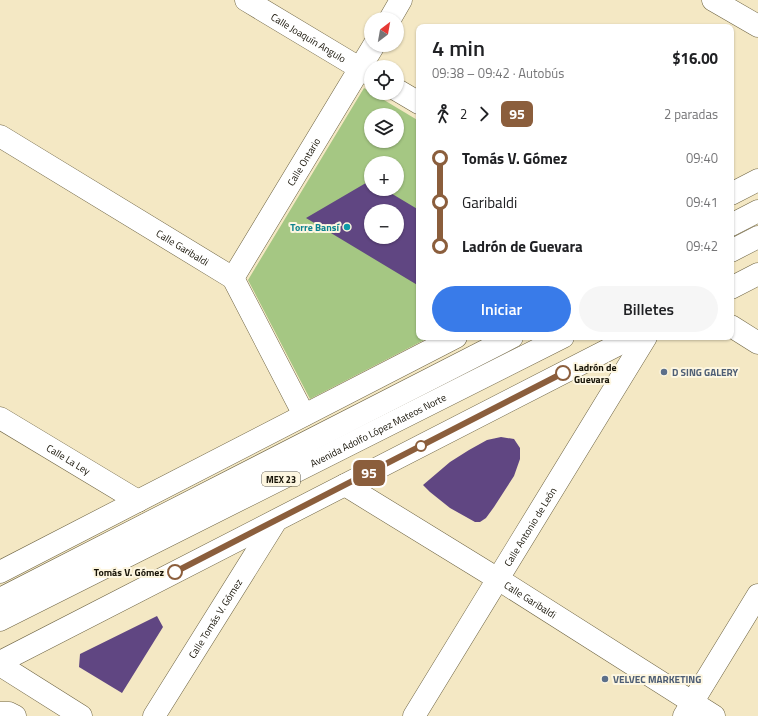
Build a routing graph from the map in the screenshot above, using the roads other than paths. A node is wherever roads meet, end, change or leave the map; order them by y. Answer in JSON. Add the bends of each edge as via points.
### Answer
{"nodes":[{"id":1,"x":246,"y":0,"type":"edge"},
{"id":2,"x":401,"y":0,"type":"edge"},
{"id":3,"x":714,"y":0,"type":"edge"},
{"id":4,"x":394,"y":12,"type":"edge"},
{"id":5,"x":758,"y":26,"type":"edge"},
{"id":6,"x":364,"y":70,"type":"edge"},
{"id":7,"x":364,"y":74,"type":"edge"},
{"id":8,"x":404,"y":94,"type":"edge"},
{"id":9,"x":416,"y":101,"type":"edge"},
{"id":10,"x":0,"y":136,"type":"edge"},
{"id":11,"x":758,"y":180,"type":"edge"},
{"id":12,"x":734,"y":192,"type":"edge"},
{"id":13,"x":758,"y":211,"type":"edge"},
{"id":14,"x":734,"y":223,"type":"edge"},
{"id":15,"x":758,"y":237,"type":"edge"},
{"id":16,"x":734,"y":249,"type":"edge"},
{"id":17,"x":758,"y":264,"type":"edge"},
{"id":18,"x":734,"y":271,"type":"edge"},
{"id":19,"x":758,"y":274,"type":"edge"},
{"id":20,"x":233,"y":278,"type":"junction"},
{"id":21,"x":734,"y":286,"type":"edge"},
{"id":22,"x":734,"y":328,"type":"edge"},
{"id":23,"x":450,"y":340,"type":"edge"},
{"id":24,"x":487,"y":340,"type":"edge"},
{"id":25,"x":506,"y":340,"type":"edge"},
{"id":26,"x":557,"y":340,"type":"edge"},
{"id":27,"x":627,"y":340,"type":"edge"},
{"id":28,"x":644,"y":340,"type":"edge"},
{"id":29,"x":758,"y":343,"type":"edge"},
{"id":30,"x":446,"y":370,"type":"junction"},
{"id":31,"x":304,"y":416,"type":"junction"},
{"id":32,"x":0,"y":418,"type":"edge"},
{"id":33,"x":345,"y":485,"type":"junction"},
{"id":34,"x":138,"y":501,"type":"junction"},
{"id":35,"x":276,"y":520,"type":"junction"},
{"id":36,"x":0,"y":572,"type":"edge"},
{"id":37,"x":498,"y":579,"type":"junction"},
{"id":38,"x":758,"y":595,"type":"edge"},
{"id":39,"x":0,"y":599,"type":"edge"},
{"id":40,"x":0,"y":620,"type":"edge"},
{"id":41,"x":0,"y":662,"type":"edge"},
{"id":42,"x":0,"y":665,"type":"edge"},
{"id":43,"x":688,"y":709,"type":"edge"},
{"id":44,"x":0,"y":713,"type":"edge"},
{"id":45,"x":15,"y":716,"type":"edge"},
{"id":46,"x":81,"y":716,"type":"edge"},
{"id":47,"x":154,"y":716,"type":"edge"},
{"id":48,"x":414,"y":716,"type":"edge"},
{"id":49,"x":714,"y":716,"type":"edge"}],
"edges":[{"from":1,"to":6,"type":"main road","name":"Calle Joaquín Angulo"},
{"from":2,"to":4,"type":"main road"},
{"from":3,"to":5,"type":"main road"},
{"from":7,"to":20,"type":"main road","name":"Calle Ontario"},
{"from":8,"to":9,"type":"main road"},
{"from":10,"to":20,"type":"main road","name":"Calle Garibaldi"},
{"from":11,"to":12,"type":"main road"},
{"from":13,"to":14,"type":"main road"},
{"from":15,"to":16,"type":"main road"},
{"from":17,"to":18,"type":"main road"},
{"from":19,"to":21,"type":"main road"},
{"from":20,"to":31,"type":"main road"},
{"from":22,"to":29,"type":"main road"},
{"from":23,"to":31,"type":"main road"},
{"from":24,"to":30,"type":"main road"},
{"from":25,"to":30,"type":"main road","number":"MEX 23"},
{"from":26,"to":40,"type":"main road","name":"Avenida Adolfo López Mateos Norte","number":"MEX 23"},
{"from":27,"to":33,"type":"main road"},
{"from":28,"to":37,"type":"main road","name":"Calle Antonio de León"},
{"from":30,"to":39,"type":"main road","number":"MEX 23"},
{"from":31,"to":34,"type":"main road"},
{"from":32,"to":34,"type":"main road","name":"Calle La Ley"},
{"from":33,"to":35,"type":"main road"},
{"from":33,"to":37,"type":"main road","name":"Calle Garibaldi"},
{"from":34,"to":36,"type":"main road"},
{"from":35,"to":41,"type":"main road"},
{"from":35,"to":47,"type":"main road","name":"Calle Tomás V. Gómez"},
{"from":37,"to":43,"type":"main road","name":"Calle Garibaldi"},
{"from":37,"to":48,"type":"main road","name":"Calle Antonio de León"},
{"from":38,"to":43,"type":"main road"},
{"from":42,"to":46,"type":"main road"},
{"from":43,"to":49,"type":"main road","name":"Calle Garibaldi"},
{"from":44,"to":45,"type":"main road"}]}
